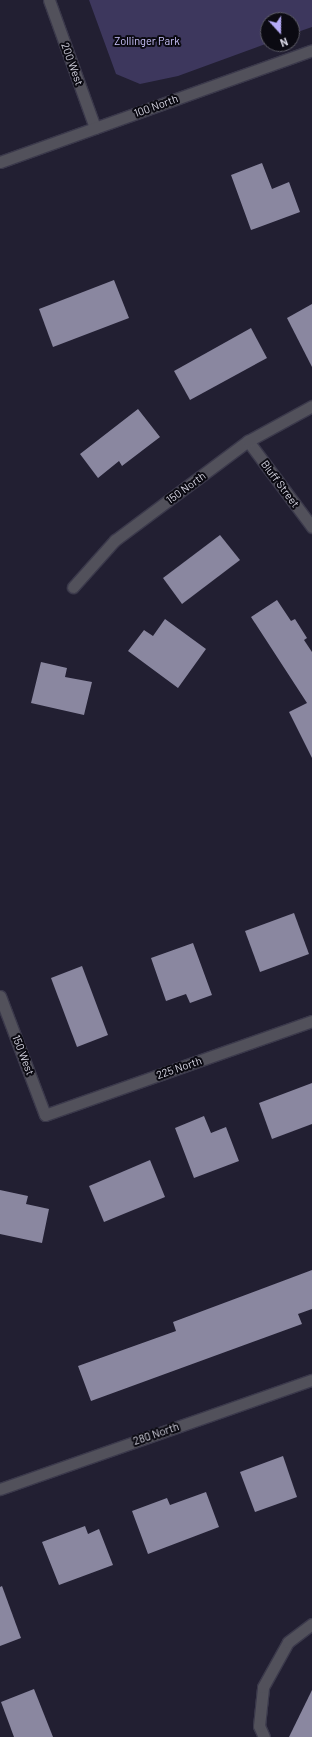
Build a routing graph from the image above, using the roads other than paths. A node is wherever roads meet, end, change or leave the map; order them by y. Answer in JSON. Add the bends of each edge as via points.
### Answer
{"nodes":[{"id":1,"x":49,"y":0,"type":"edge"},
{"id":2,"x":312,"y":50,"type":"edge"},
{"id":3,"x":95,"y":128,"type":"junction"},
{"id":4,"x":0,"y":162,"type":"edge"},
{"id":5,"x":312,"y":406,"type":"edge"},
{"id":6,"x":248,"y":442,"type":"junction"},
{"id":7,"x":312,"y":527,"type":"edge"},
{"id":8,"x":73,"y":587,"type":"dead end"},
{"id":9,"x":0,"y":996,"type":"edge"},
{"id":10,"x":312,"y":1021,"type":"edge"},
{"id":11,"x":45,"y":1115,"type":"joint"},
{"id":12,"x":312,"y":1380,"type":"edge"},
{"id":13,"x":0,"y":1489,"type":"edge"},
{"id":14,"x":312,"y":1624,"type":"edge"},
{"id":15,"x":264,"y":1737,"type":"edge"}],
"edges":[{"from":1,"to":3,"type":"street","name":"200 West"},
{"from":2,"to":3,"type":"street","name":"100 North"},
{"from":3,"to":4,"type":"street","name":"100 North"},
{"from":5,"to":6,"type":"street","name":"150 North"},
{"from":6,"to":7,"type":"street","name":"Bluff Street"},
{"from":6,"to":8,"type":"street","name":"150 North","via":[[115,540]]},
{"from":9,"to":11,"type":"street","name":"150 West"},
{"from":10,"to":11,"type":"street","name":"225 North"},
{"from":12,"to":13,"type":"street","name":"280 North"},
{"from":14,"to":15,"type":"street","via":[[288,1642],[263,1686],[260,1726]]}]}
